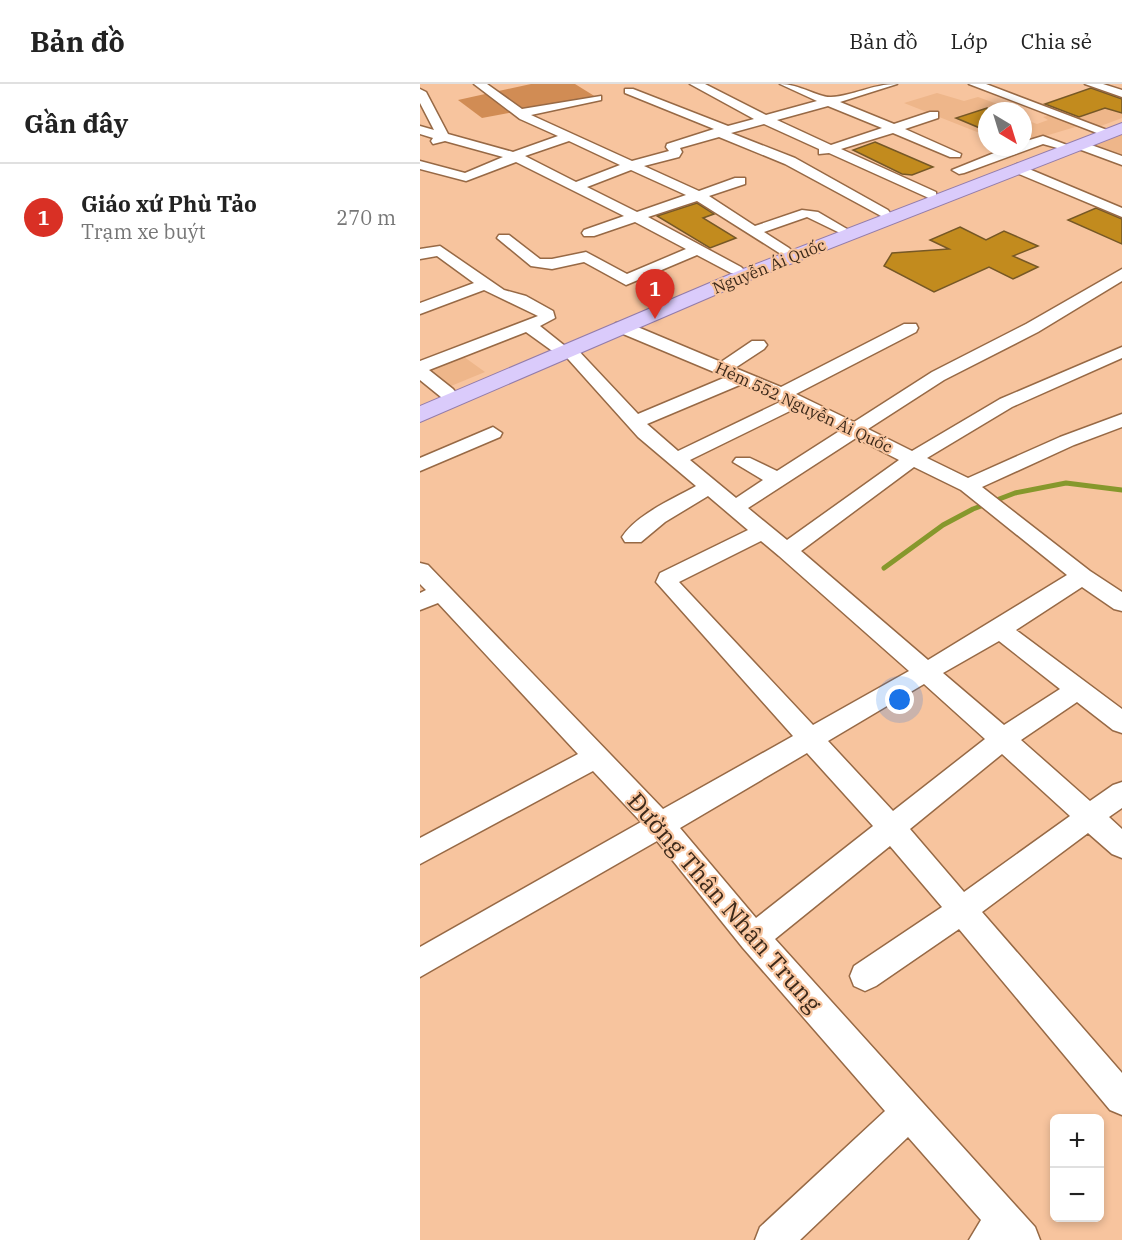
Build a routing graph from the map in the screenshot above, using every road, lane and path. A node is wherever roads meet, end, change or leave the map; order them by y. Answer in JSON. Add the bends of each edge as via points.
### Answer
{"nodes":[{"id":1,"x":480,"y":84,"type":"edge"},
{"id":2,"x":696,"y":84,"type":"edge"},
{"id":3,"x":786,"y":84,"type":"edge"},
{"id":4,"x":891,"y":84,"type":"edge"},
{"id":5,"x":975,"y":84,"type":"edge"},
{"id":6,"x":1091,"y":84,"type":"edge"},
{"id":7,"x":1012,"y":87,"type":"dead end"},
{"id":8,"x":629,"y":91,"type":"dead end"},
{"id":9,"x":420,"y":92,"type":"edge"},
{"id":10,"x":997,"y":92,"type":"junction"},
{"id":11,"x":1122,"y":94,"type":"edge"},
{"id":12,"x":597,"y":98,"type":"dead end"},
{"id":13,"x":826,"y":103,"type":"junction"},
{"id":14,"x":521,"y":113,"type":"junction"},
{"id":15,"x":934,"y":115,"type":"dead end"},
{"id":16,"x":764,"y":119,"type":"junction"},
{"id":17,"x":1116,"y":128,"type":"edge"},
{"id":18,"x":891,"y":129,"type":"junction"},
{"id":19,"x":420,"y":130,"type":"edge"},
{"id":20,"x":722,"y":131,"type":"junction"},
{"id":21,"x":443,"y":136,"type":"junction"},
{"id":22,"x":568,"y":137,"type":"junction"},
{"id":23,"x":1032,"y":144,"type":"edge"},
{"id":24,"x":1061,"y":145,"type":"junction"},
{"id":25,"x":1080,"y":145,"type":"junction"},
{"id":26,"x":428,"y":148,"type":"dead end"},
{"id":27,"x":829,"y":149,"type":"junction"},
{"id":28,"x":955,"y":154,"type":"dead end"},
{"id":29,"x":515,"y":156,"type":"junction"},
{"id":30,"x":997,"y":156,"type":"edge"},
{"id":31,"x":790,"y":161,"type":"junction"},
{"id":32,"x":1122,"y":161,"type":"edge"},
{"id":33,"x":420,"y":165,"type":"edge"},
{"id":34,"x":631,"y":165,"type":"junction"},
{"id":35,"x":773,"y":167,"type":"dead end"},
{"id":36,"x":1017,"y":168,"type":"junction"},
{"id":37,"x":959,"y":170,"type":"dead end"},
{"id":38,"x":740,"y":181,"type":"dead end"},
{"id":39,"x":574,"y":185,"type":"junction"},
{"id":40,"x":869,"y":187,"type":"dead end"},
{"id":41,"x":557,"y":188,"type":"dead end"},
{"id":42,"x":849,"y":195,"type":"junction"},
{"id":43,"x":932,"y":195,"type":"junction"},
{"id":44,"x":699,"y":196,"type":"junction"},
{"id":45,"x":883,"y":213,"type":"junction"},
{"id":46,"x":1122,"y":213,"type":"edge"},
{"id":47,"x":637,"y":217,"type":"junction"},
{"id":48,"x":840,"y":229,"type":"junction"},
{"id":49,"x":753,"y":231,"type":"junction"},
{"id":50,"x":589,"y":233,"type":"dead end"},
{"id":51,"x":504,"y":238,"type":"dead end"},
{"id":52,"x":699,"y":249,"type":"junction"},
{"id":53,"x":784,"y":251,"type":"junction"},
{"id":54,"x":420,"y":254,"type":"edge"},
{"id":55,"x":744,"y":270,"type":"junction"},
{"id":56,"x":1122,"y":274,"type":"edge"},
{"id":57,"x":485,"y":284,"type":"junction"},
{"id":58,"x":420,"y":309,"type":"edge"},
{"id":59,"x":529,"y":326,"type":"junction"},
{"id":60,"x":622,"y":327,"type":"junction"},
{"id":61,"x":910,"y":328,"type":"dead end"},
{"id":62,"x":758,"y":345,"type":"dead end"},
{"id":63,"x":562,"y":348,"type":"junction"},
{"id":64,"x":1122,"y":352,"type":"edge"},
{"id":65,"x":420,"y":369,"type":"edge"},
{"id":66,"x":722,"y":369,"type":"junction"},
{"id":67,"x":742,"y":377,"type":"junction"},
{"id":68,"x":447,"y":393,"type":"junction"},
{"id":69,"x":790,"y":398,"type":"junction"},
{"id":70,"x":420,"y":404,"type":"edge"},
{"id":71,"x":420,"y":415,"type":"edge"},
{"id":72,"x":1122,"y":420,"type":"edge"},
{"id":73,"x":635,"y":422,"type":"junction"},
{"id":74,"x":853,"y":428,"type":"junction"},
{"id":75,"x":493,"y":434,"type":"dead end"},
{"id":76,"x":914,"y":458,"type":"junction"},
{"id":77,"x":676,"y":459,"type":"junction"},
{"id":78,"x":743,"y":462,"type":"dead end"},
{"id":79,"x":420,"y":465,"type":"edge"},
{"id":80,"x":776,"y":479,"type":"junction"},
{"id":81,"x":709,"y":487,"type":"junction"},
{"id":82,"x":982,"y":497,"type":"junction"},
{"id":83,"x":734,"y":507,"type":"junction"},
{"id":84,"x":763,"y":531,"type":"junction"},
{"id":85,"x":633,"y":537,"type":"dead end"},
{"id":86,"x":787,"y":551,"type":"junction"},
{"id":87,"x":420,"y":570,"type":"edge"},
{"id":88,"x":1082,"y":576,"type":"junction"},
{"id":89,"x":430,"y":597,"type":"edge"},
{"id":90,"x":1122,"y":603,"type":"edge"},
{"id":91,"x":999,"y":630,"type":"junction"},
{"id":92,"x":926,"y":672,"type":"junction"},
{"id":93,"x":1079,"y":689,"type":"junction"},
{"id":94,"x":1122,"y":723,"type":"edge"},
{"id":95,"x":810,"y":739,"type":"junction"},
{"id":96,"x":1003,"y":739,"type":"junction"},
{"id":97,"x":597,"y":756,"type":"junction"},
{"id":98,"x":1122,"y":793,"type":"edge"},
{"id":99,"x":1090,"y":818,"type":"junction"},
{"id":100,"x":660,"y":824,"type":"junction"},
{"id":101,"x":892,"y":828,"type":"junction"},
{"id":102,"x":1122,"y":846,"type":"edge"},
{"id":103,"x":420,"y":852,"type":"edge"},
{"id":104,"x":962,"y":910,"type":"junction"},
{"id":105,"x":754,"y":938,"type":"junction"},
{"id":106,"x":420,"y":963,"type":"edge"},
{"id":107,"x":865,"y":976,"type":"dead end"},
{"id":108,"x":1122,"y":1098,"type":"edge"},
{"id":109,"x":909,"y":1112,"type":"junction"},
{"id":110,"x":1005,"y":1234,"type":"edge"},
{"id":111,"x":773,"y":1240,"type":"edge"}],
"edges":[{"from":1,"to":14,"type":"street"},
{"from":2,"to":16,"type":"street"},
{"from":3,"to":13,"type":"street"},
{"from":4,"to":13,"type":"street"},
{"from":5,"to":10,"type":"street"},
{"from":6,"to":11,"type":"street"},
{"from":7,"to":10,"type":"street"},
{"from":8,"to":20,"type":"street"},
{"from":9,"to":21,"type":"street"},
{"from":10,"to":17,"type":"street"},
{"from":12,"to":14,"type":"street"},
{"from":13,"to":16,"type":"street"},
{"from":13,"to":18,"type":"street"},
{"from":14,"to":22,"type":"street"},
{"from":15,"to":18,"type":"street"},
{"from":16,"to":20,"type":"street"},
{"from":16,"to":27,"type":"street"},
{"from":17,"to":24,"type":"main road","name":"Nguyễn Ái Quốc"},
{"from":17,"to":25,"type":"main road","name":"Nguyễn Ái Quốc"},
{"from":18,"to":27,"type":"street"},
{"from":18,"to":28,"type":"street"},
{"from":19,"to":21,"type":"street"},
{"from":20,"to":31,"type":"street"},
{"from":20,"to":34,"type":"street"},
{"from":21,"to":26,"type":"street"},
{"from":21,"to":29,"type":"street"},
{"from":22,"to":29,"type":"street"},
{"from":22,"to":34,"type":"street"},
{"from":23,"to":24,"type":"street","via":[[1043,140]]},
{"from":24,"to":43,"type":"main road","name":"Nguyễn Ái Quốc"},
{"from":25,"to":32,"type":"street"},
{"from":25,"to":36,"type":"main road","name":"Nguyễn Ái Quốc"},
{"from":27,"to":31,"type":"street"},
{"from":27,"to":43,"type":"street"},
{"from":29,"to":33,"type":"street","via":[[466,177]]},
{"from":29,"to":39,"type":"street"},
{"from":30,"to":37,"type":"street"},
{"from":31,"to":35,"type":"street"},
{"from":31,"to":42,"type":"street"},
{"from":34,"to":39,"type":"street"},
{"from":34,"to":44,"type":"street"},
{"from":36,"to":46,"type":"street"},
{"from":36,"to":55,"type":"main road","name":"Nguyễn Ái Quốc"},
{"from":38,"to":44,"type":"street"},
{"from":39,"to":41,"type":"street"},
{"from":39,"to":47,"type":"street"},
{"from":40,"to":42,"type":"street"},
{"from":42,"to":45,"type":"street"},
{"from":43,"to":45,"type":"main road","name":"Nguyễn Ái Quốc"},
{"from":44,"to":47,"type":"street"},
{"from":44,"to":49,"type":"street"},
{"from":45,"to":48,"type":"main road","name":"Nguyễn Ái Quốc"},
{"from":47,"to":50,"type":"street"},
{"from":47,"to":52,"type":"street"},
{"from":48,"to":49,"type":"street","via":[[807,215]]},
{"from":48,"to":53,"type":"main road","name":"Nguyễn Ái Quốc"},
{"from":49,"to":53,"type":"street"},
{"from":51,"to":52,"type":"street","via":[[536,263],[586,257],[626,280]]},
{"from":52,"to":55,"type":"street"},
{"from":53,"to":55,"type":"main road","name":"Nguyễn Ái Quốc"},
{"from":54,"to":57,"type":"street","via":[[440,250]]},
{"from":55,"to":60,"type":"main road","name":"Nguyễn Ái Quốc"},
{"from":55,"to":63,"type":"main road","name":"Nguyễn Ái Quốc"},
{"from":56,"to":74,"type":"street"},
{"from":57,"to":58,"type":"street"},
{"from":57,"to":59,"type":"street","via":[[547,314],[545,320]]},
{"from":59,"to":63,"type":"street"},
{"from":59,"to":65,"type":"street"},
{"from":60,"to":63,"type":"main road","name":"Nguyễn Ái Quốc"},
{"from":60,"to":66,"type":"street","name":"Hẻm 552 Nguyễn Ái Quốc"},
{"from":61,"to":69,"type":"street","via":[[830,367]]},
{"from":62,"to":66,"type":"street"},
{"from":63,"to":68,"type":"main road","name":"Nguyễn Ái Quốc"},
{"from":63,"to":71,"type":"main road","name":"Nguyễn Ái Quốc"},
{"from":63,"to":73,"type":"street"},
{"from":64,"to":76,"type":"street","via":[[1006,403]]},
{"from":65,"to":68,"type":"street"},
{"from":66,"to":67,"type":"street","name":"Hẻm 552 Nguyễn Ái Quốc"},
{"from":67,"to":69,"type":"street","name":"Hẻm 552 Nguyễn Ái Quốc"},
{"from":67,"to":73,"type":"street"},
{"from":68,"to":70,"type":"main road","name":"Nguyễn Ái Quốc"},
{"from":69,"to":74,"type":"street","name":"Hẻm 552 Nguyễn Ái Quốc"},
{"from":69,"to":77,"type":"street"},
{"from":72,"to":82,"type":"street","via":[[1067,441]]},
{"from":73,"to":77,"type":"street"},
{"from":74,"to":76,"type":"street","name":"Hẻm 552 Nguyễn Ái Quốc"},
{"from":74,"to":80,"type":"street"},
{"from":75,"to":79,"type":"street"},
{"from":76,"to":82,"type":"street","name":"Hẻm 552 Nguyễn Ái Quốc"},
{"from":76,"to":86,"type":"street"},
{"from":77,"to":81,"type":"street"},
{"from":78,"to":80,"type":"street"},
{"from":80,"to":83,"type":"street"},
{"from":81,"to":83,"type":"street"},
{"from":81,"to":85,"type":"street"},
{"from":82,"to":88,"type":"street","name":"Hẻm 552 Nguyễn Ái Quốc"},
{"from":83,"to":84,"type":"street"},
{"from":84,"to":86,"type":"street"},
{"from":84,"to":95,"type":"street","via":[[666,580]]},
{"from":86,"to":92,"type":"street"},
{"from":87,"to":89,"type":"street","name":"Đường Thân Nhân Trung"},
{"from":88,"to":90,"type":"street","name":"Hẻm 552 Nguyễn Ái Quốc"},
{"from":88,"to":91,"type":"street"},
{"from":89,"to":97,"type":"street","name":"Đường Thân Nhân Trung"},
{"from":91,"to":92,"type":"street"},
{"from":91,"to":93,"type":"street"},
{"from":92,"to":95,"type":"street"},
{"from":92,"to":96,"type":"street"},
{"from":93,"to":94,"type":"street"},
{"from":93,"to":96,"type":"street"},
{"from":95,"to":100,"type":"street"},
{"from":95,"to":101,"type":"street"},
{"from":96,"to":99,"type":"street"},
{"from":96,"to":101,"type":"street"},
{"from":97,"to":100,"type":"street","name":"Đường Thân Nhân Trung"},
{"from":97,"to":103,"type":"street"},
{"from":98,"to":99,"type":"street"},
{"from":99,"to":102,"type":"street"},
{"from":99,"to":104,"type":"street"},
{"from":100,"to":105,"type":"street","name":"Đường Thân Nhân Trung"},
{"from":100,"to":106,"type":"street"},
{"from":101,"to":104,"type":"street"},
{"from":101,"to":105,"type":"street"},
{"from":104,"to":107,"type":"street"},
{"from":104,"to":108,"type":"street"},
{"from":105,"to":109,"type":"street","name":"Đường Thân Nhân Trung"},
{"from":109,"to":110,"type":"street","name":"Đường Thân Nhân Trung"},
{"from":109,"to":111,"type":"street"}]}
